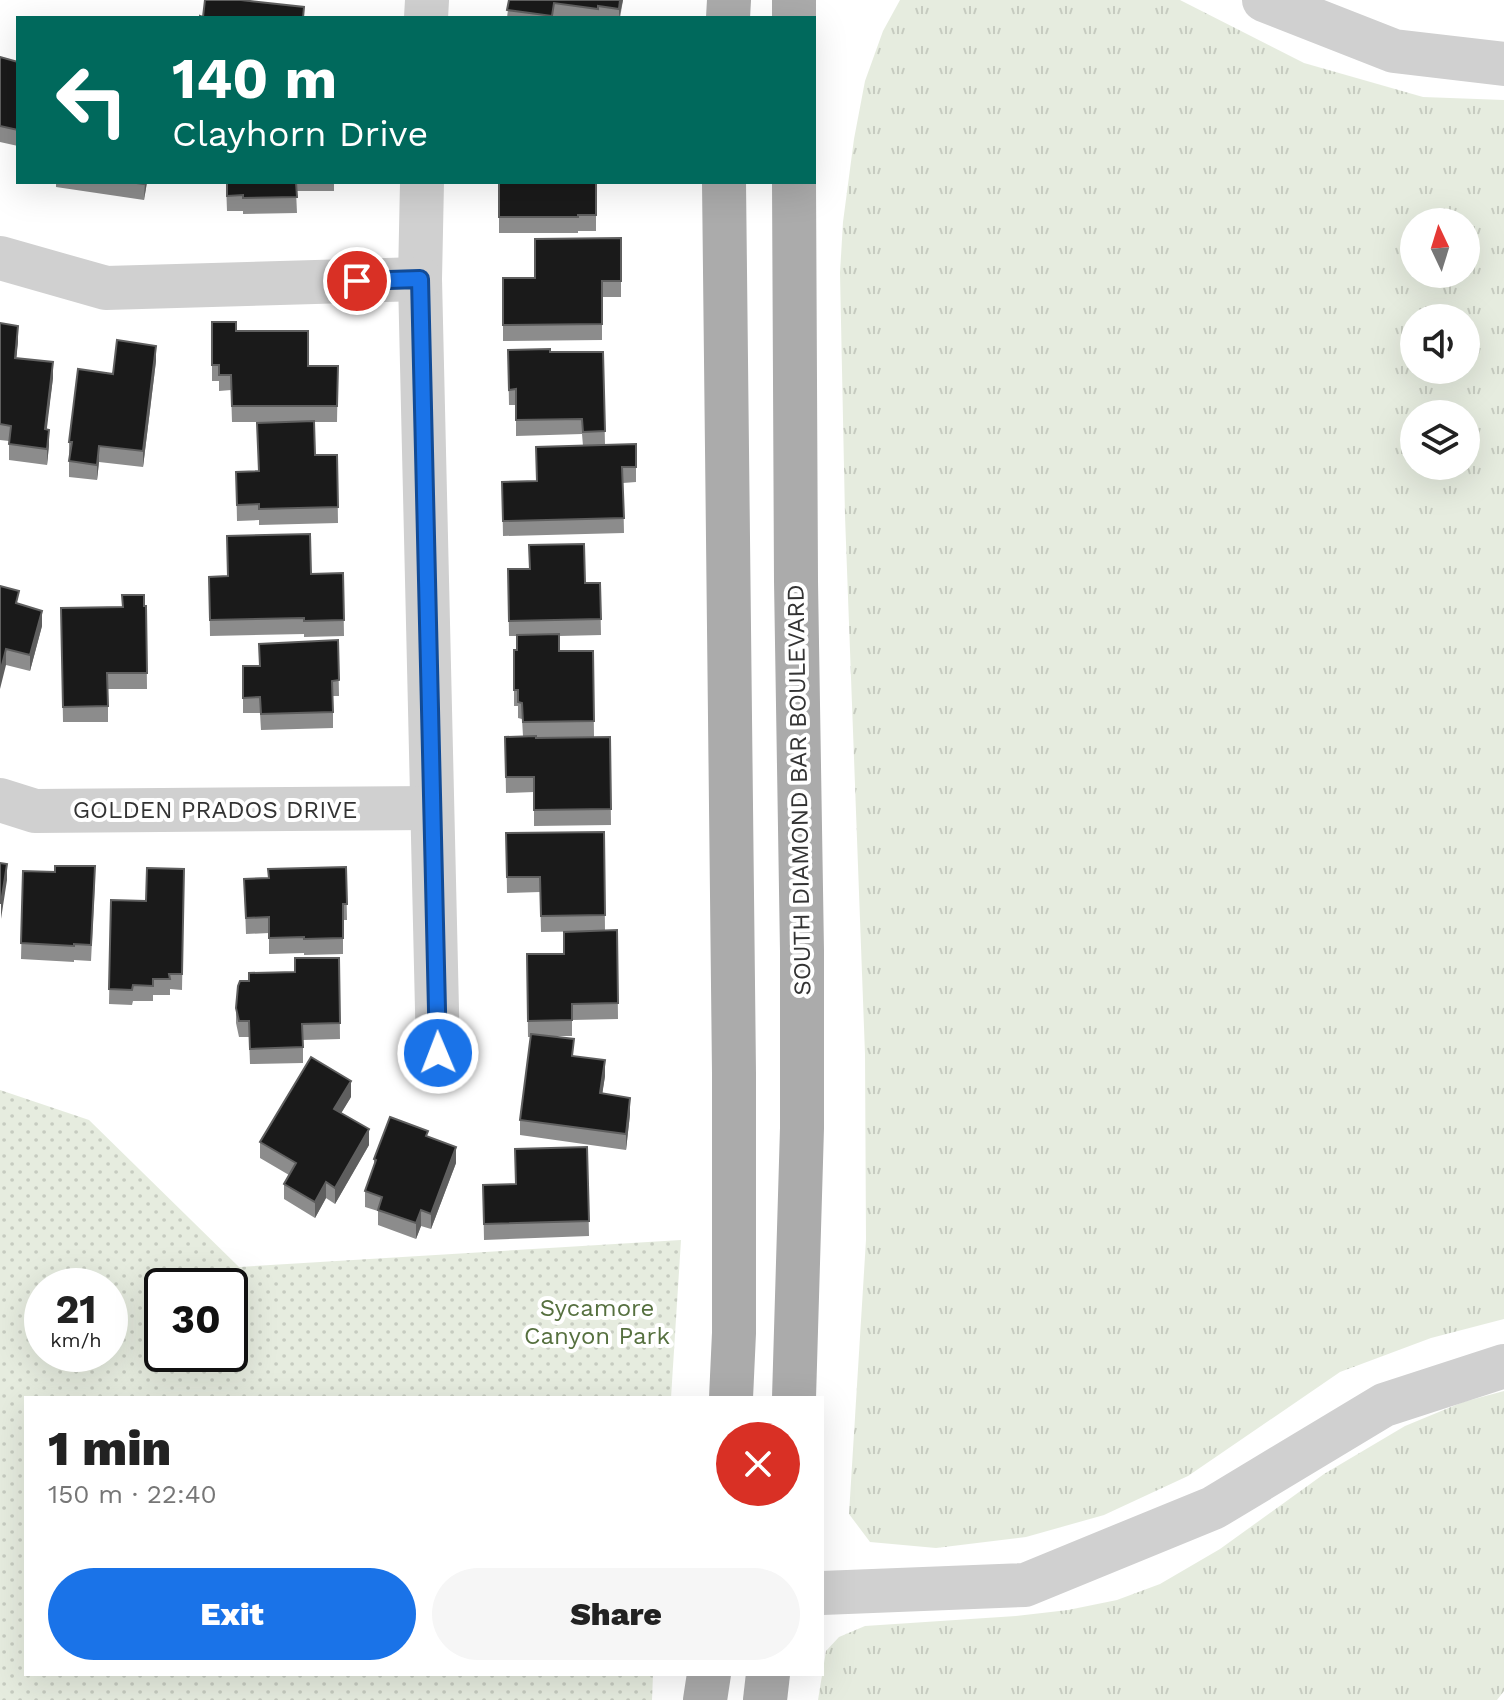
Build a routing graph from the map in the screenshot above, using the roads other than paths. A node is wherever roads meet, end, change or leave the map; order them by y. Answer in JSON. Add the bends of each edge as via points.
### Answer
{"nodes":[{"id":1,"x":1264,"y":0,"type":"edge"},
{"id":2,"x":1504,"y":64,"type":"edge"},
{"id":3,"x":422,"y":184,"type":"edge"},
{"id":4,"x":724,"y":184,"type":"edge"},
{"id":5,"x":794,"y":184,"type":"edge"},
{"id":6,"x":0,"y":258,"type":"edge"},
{"id":7,"x":420,"y":279,"type":"junction"},
{"id":8,"x":0,"y":800,"type":"edge"},
{"id":9,"x":431,"y":808,"type":"junction"},
{"id":10,"x":438,"y":1053,"type":"dead end"},
{"id":11,"x":1504,"y":1366,"type":"edge"},
{"id":12,"x":731,"y":1396,"type":"edge"},
{"id":13,"x":794,"y":1396,"type":"edge"},
{"id":14,"x":824,"y":1593,"type":"edge"},
{"id":15,"x":709,"y":1676,"type":"edge"},
{"id":16,"x":768,"y":1676,"type":"edge"},
{"id":17,"x":705,"y":1700,"type":"edge"},
{"id":18,"x":765,"y":1700,"type":"edge"}],
"edges":[{"from":1,"to":2,"type":"street","via":[[1394,51]]},
{"from":3,"to":7,"type":"street"},
{"from":4,"to":12,"type":"main road","via":[[734,1073]]},
{"from":5,"to":13,"type":"main road","name":"SOUTH DIAMOND BAR BOULEVARD","via":[[802,951]]},
{"from":6,"to":7,"type":"street","via":[[106,288]]},
{"from":7,"to":9,"type":"street"},
{"from":8,"to":9,"type":"street","name":"GOLDEN PRADOS DRIVE","via":[[35,811]]},
{"from":9,"to":10,"type":"street"},
{"from":11,"to":14,"type":"street","via":[[1384,1405],[1213,1508],[1025,1585]]},
{"from":15,"to":17,"type":"main road"},
{"from":16,"to":18,"type":"main road"}]}
